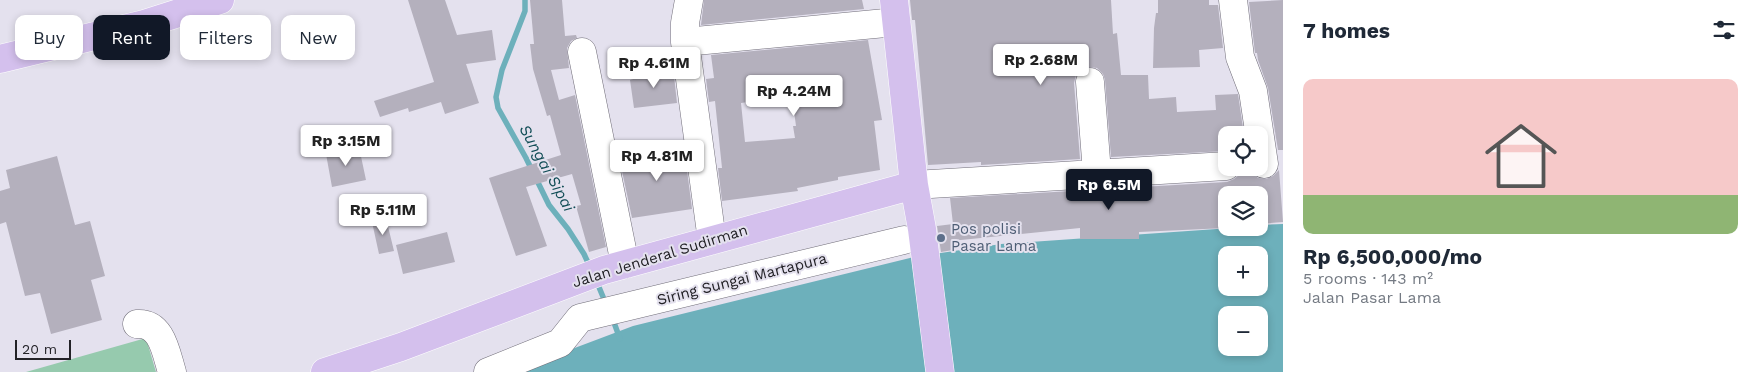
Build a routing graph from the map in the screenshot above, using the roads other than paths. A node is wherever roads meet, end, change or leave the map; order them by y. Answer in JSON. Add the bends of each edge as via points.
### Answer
{"nodes":[{"id":1,"x":220,"y":0,"type":"edge"},
{"id":2,"x":689,"y":0,"type":"edge"},
{"id":3,"x":1233,"y":0,"type":"edge"},
{"id":4,"x":895,"y":11,"type":"edge"},
{"id":5,"x":685,"y":42,"type":"junction"},
{"id":6,"x":582,"y":52,"type":"dead end"},
{"id":7,"x":0,"y":59,"type":"edge"},
{"id":8,"x":1090,"y":82,"type":"dead end"},
{"id":9,"x":1269,"y":163,"type":"edge"},
{"id":10,"x":1218,"y":166,"type":"edge"},
{"id":11,"x":1097,"y":173,"type":"junction"},
{"id":12,"x":914,"y":186,"type":"junction"},
{"id":13,"x":913,"y":235,"type":"junction"},
{"id":14,"x":712,"y":240,"type":"junction"},
{"id":15,"x":614,"y":267,"type":"junction"},
{"id":16,"x":137,"y":324,"type":"dead end"},
{"id":17,"x":172,"y":372,"type":"edge"},
{"id":18,"x":325,"y":372,"type":"edge"},
{"id":19,"x":488,"y":372,"type":"edge"},
{"id":20,"x":940,"y":372,"type":"edge"}],
"edges":[{"from":1,"to":7,"type":"main road","via":[[144,24]]},
{"from":2,"to":5,"type":"street"},
{"from":3,"to":9,"type":"street","via":[[1240,57],[1253,91]]},
{"from":4,"to":5,"type":"street"},
{"from":4,"to":12,"type":"main road"},
{"from":5,"to":14,"type":"street"},
{"from":6,"to":15,"type":"street"},
{"from":8,"to":11,"type":"street"},
{"from":10,"to":11,"type":"street"},
{"from":11,"to":12,"type":"street"},
{"from":12,"to":13,"type":"main road"},
{"from":12,"to":14,"type":"main road","name":"Jalan Jenderal Sudirman"},
{"from":13,"to":19,"type":"street","name":"Siring Sungai Martapura","via":[[580,318],[560,342]]},
{"from":13,"to":20,"type":"main road"},
{"from":14,"to":15,"type":"main road","name":"Jalan Jenderal Sudirman"},
{"from":15,"to":18,"type":"main road","name":"Jalan Jenderal Sudirman"},
{"from":16,"to":17,"type":"street","via":[[153,328],[162,339]]}]}
